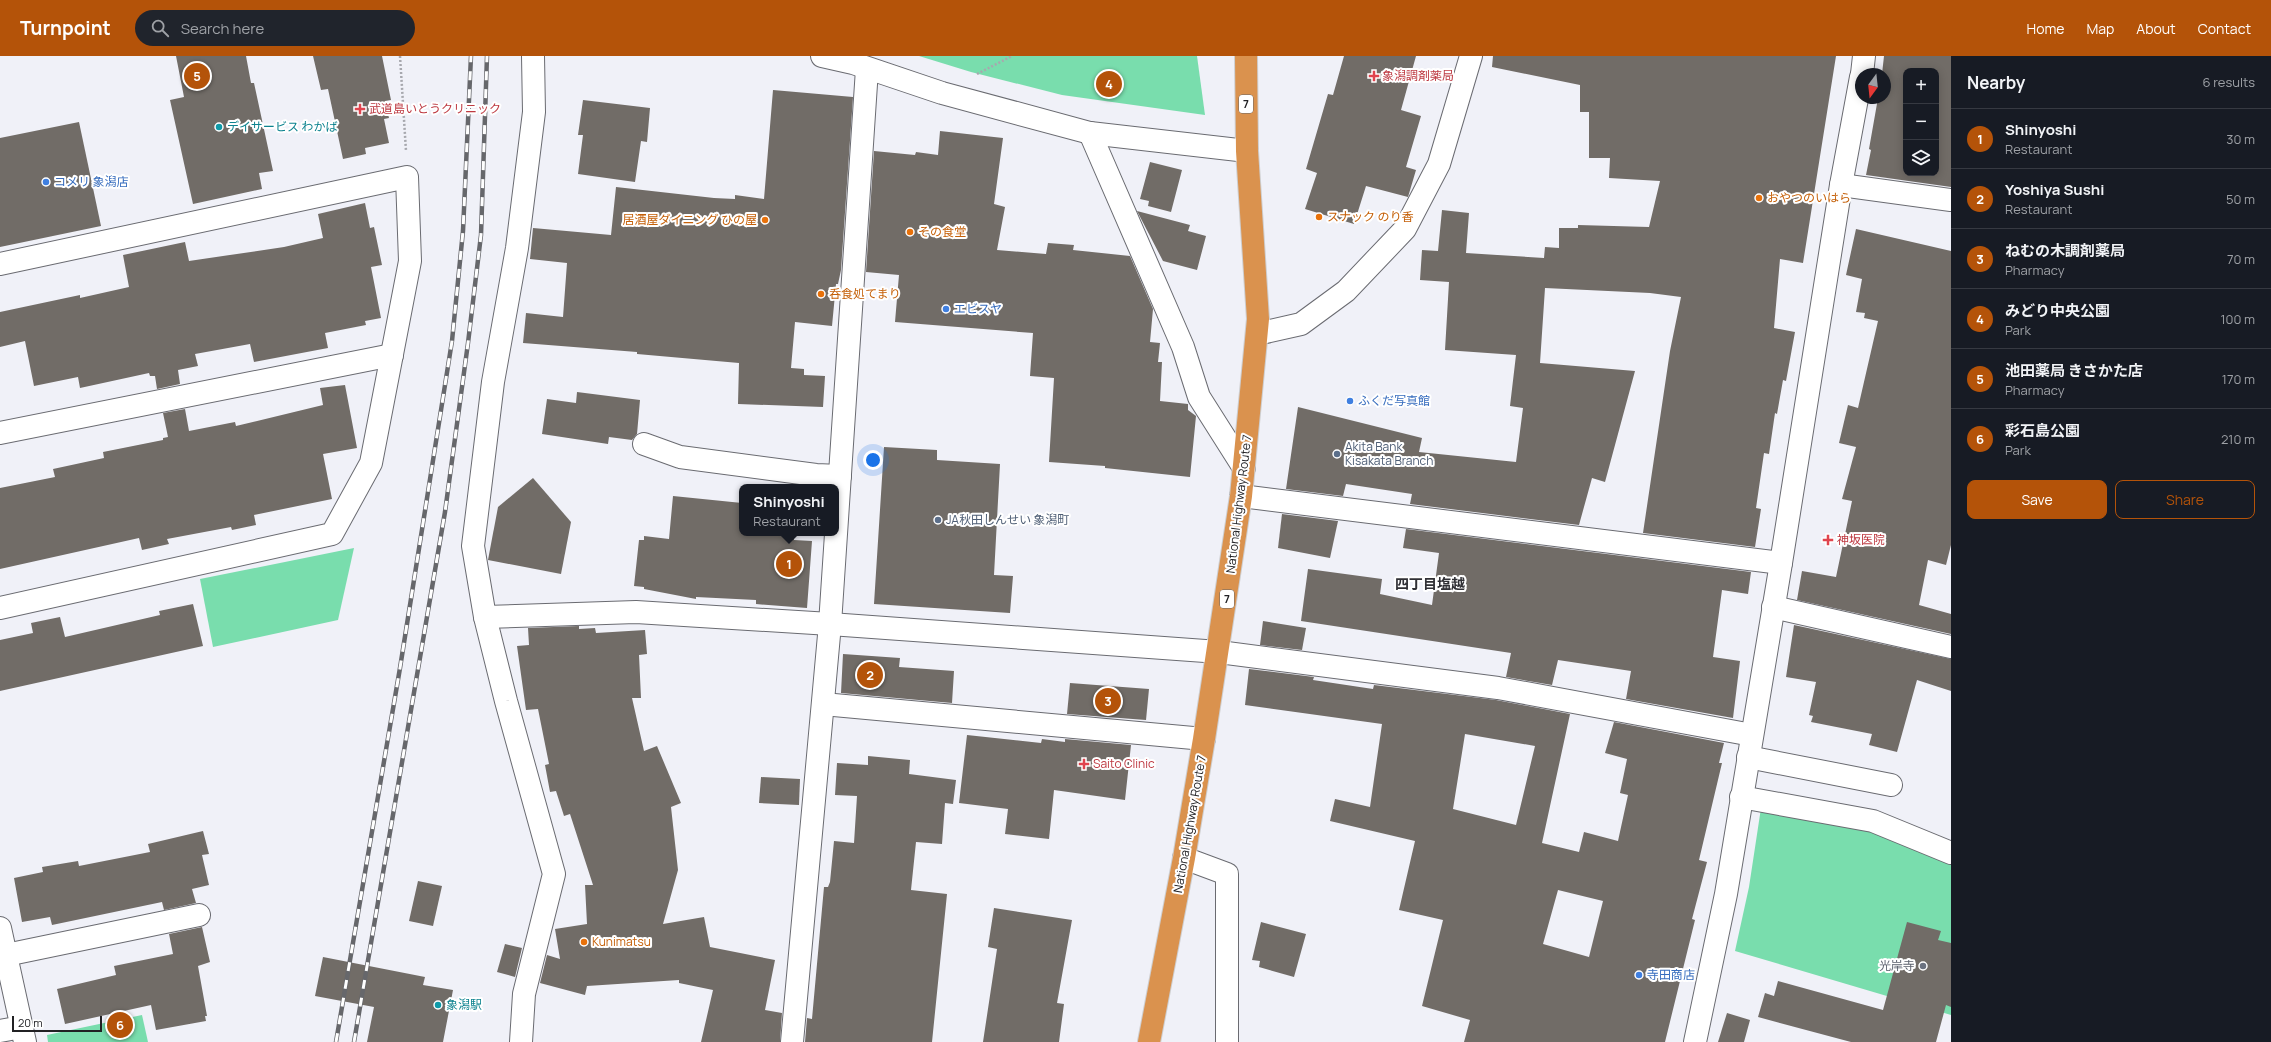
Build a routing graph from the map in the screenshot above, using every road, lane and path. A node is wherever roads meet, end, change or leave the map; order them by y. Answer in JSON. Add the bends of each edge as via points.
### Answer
{"nodes":[{"id":1,"x":400,"y":56,"type":"edge"},
{"id":2,"x":533,"y":56,"type":"edge"},
{"id":3,"x":822,"y":56,"type":"edge"},
{"id":4,"x":1246,"y":56,"type":"edge"},
{"id":5,"x":1471,"y":56,"type":"edge"},
{"id":6,"x":1864,"y":56,"type":"edge"},
{"id":7,"x":858,"y":63,"type":"edge"},
{"id":8,"x":1863,"y":68,"type":"edge"},
{"id":9,"x":1856,"y":104,"type":"edge"},
{"id":10,"x":1090,"y":133,"type":"junction"},
{"id":11,"x":1247,"y":151,"type":"junction"},
{"id":12,"x":406,"y":177,"type":"junction"},
{"id":13,"x":1840,"y":185,"type":"junction"},
{"id":14,"x":1951,"y":200,"type":"edge"},
{"id":15,"x":0,"y":264,"type":"edge"},
{"id":16,"x":1257,"y":334,"type":"junction"},
{"id":17,"x":392,"y":355,"type":"junction"},
{"id":18,"x":0,"y":433,"type":"edge"},
{"id":19,"x":644,"y":444,"type":"dead end"},
{"id":20,"x":1244,"y":468,"type":"junction"},
{"id":21,"x":840,"y":476,"type":"junction"},
{"id":22,"x":839,"y":491,"type":"edge"},
{"id":23,"x":1241,"y":496,"type":"junction"},
{"id":24,"x":836,"y":536,"type":"edge"},
{"id":25,"x":1781,"y":563,"type":"junction"},
{"id":26,"x":0,"y":608,"type":"edge"},
{"id":27,"x":1774,"y":608,"type":"junction"},
{"id":28,"x":485,"y":617,"type":"junction"},
{"id":29,"x":830,"y":624,"type":"junction"},
{"id":30,"x":1951,"y":647,"type":"edge"},
{"id":31,"x":1219,"y":652,"type":"junction"},
{"id":32,"x":823,"y":704,"type":"junction"},
{"id":33,"x":1752,"y":735,"type":"junction"},
{"id":34,"x":1204,"y":739,"type":"junction"},
{"id":35,"x":1748,"y":758,"type":"junction"},
{"id":36,"x":1891,"y":785,"type":"dead end"},
{"id":37,"x":1741,"y":797,"type":"junction"},
{"id":38,"x":1951,"y":852,"type":"edge"},
{"id":39,"x":1184,"y":858,"type":"junction"},
{"id":40,"x":199,"y":915,"type":"dead end"},
{"id":41,"x":0,"y":928,"type":"edge"},
{"id":42,"x":6,"y":955,"type":"junction"},
{"id":43,"x":0,"y":1031,"type":"edge"},
{"id":44,"x":24,"y":1034,"type":"edge"},
{"id":45,"x":521,"y":1042,"type":"edge"},
{"id":46,"x":792,"y":1042,"type":"edge"},
{"id":47,"x":1149,"y":1042,"type":"edge"},
{"id":48,"x":1227,"y":1042,"type":"edge"},
{"id":49,"x":1695,"y":1042,"type":"edge"}],
"edges":[{"from":1,"to":12,"type":"path"},
{"from":2,"to":28,"type":"street","via":[[532,127],[517,248],[493,382],[472,546]]},
{"from":3,"to":7,"type":"street"},
{"from":4,"to":11,"type":"highway","name":"National Highway Route 7","number":"7"},
{"from":5,"to":16,"type":"street","via":[[1439,164],[1404,229],[1346,291],[1301,324]]},
{"from":6,"to":8,"type":"street"},
{"from":7,"to":10,"type":"street","via":[[949,95]]},
{"from":7,"to":21,"type":"street"},
{"from":9,"to":13,"type":"street"},
{"from":10,"to":11,"type":"street"},
{"from":10,"to":20,"type":"street","via":[[1183,347],[1199,397]]},
{"from":11,"to":16,"type":"highway","name":"National Highway Route 7","number":"7"},
{"from":12,"to":15,"type":"street"},
{"from":12,"to":17,"type":"street","via":[[410,261]]},
{"from":13,"to":14,"type":"street"},
{"from":13,"to":25,"type":"street"},
{"from":16,"to":20,"type":"highway","name":"National Highway Route 7","number":"7"},
{"from":17,"to":18,"type":"street"},
{"from":17,"to":26,"type":"street","via":[[371,463],[332,534]]},
{"from":19,"to":21,"type":"street","via":[[680,457]]},
{"from":20,"to":23,"type":"highway","name":"National Highway Route 7","number":"7"},
{"from":21,"to":22,"type":"street"},
{"from":23,"to":25,"type":"street"},
{"from":23,"to":31,"type":"highway","name":"National Highway Route 7","number":"7"},
{"from":24,"to":29,"type":"street"},
{"from":25,"to":27,"type":"street"},
{"from":27,"to":30,"type":"street"},
{"from":27,"to":33,"type":"street"},
{"from":28,"to":29,"type":"street","via":[[636,612]]},
{"from":28,"to":45,"type":"street","via":[[554,874],[524,994]]},
{"from":29,"to":31,"type":"street"},
{"from":29,"to":32,"type":"street"},
{"from":31,"to":33,"type":"street","via":[[1498,688]]},
{"from":31,"to":34,"type":"highway","name":"National Highway Route 7","number":"7"},
{"from":32,"to":34,"type":"street"},
{"from":32,"to":46,"type":"street"},
{"from":33,"to":35,"type":"street"},
{"from":34,"to":39,"type":"highway","name":"National Highway Route 7","number":"7"},
{"from":35,"to":36,"type":"street"},
{"from":35,"to":37,"type":"street"},
{"from":37,"to":38,"type":"street","via":[[1873,822]]},
{"from":37,"to":49,"type":"street","via":[[1726,894]]},
{"from":39,"to":47,"type":"highway","name":"National Highway Route 7","number":"7"},
{"from":39,"to":48,"type":"street","via":[[1227,874]]},
{"from":40,"to":42,"type":"street"},
{"from":41,"to":42,"type":"street"},
{"from":42,"to":44,"type":"street"},
{"from":43,"to":44,"type":"street"}]}
